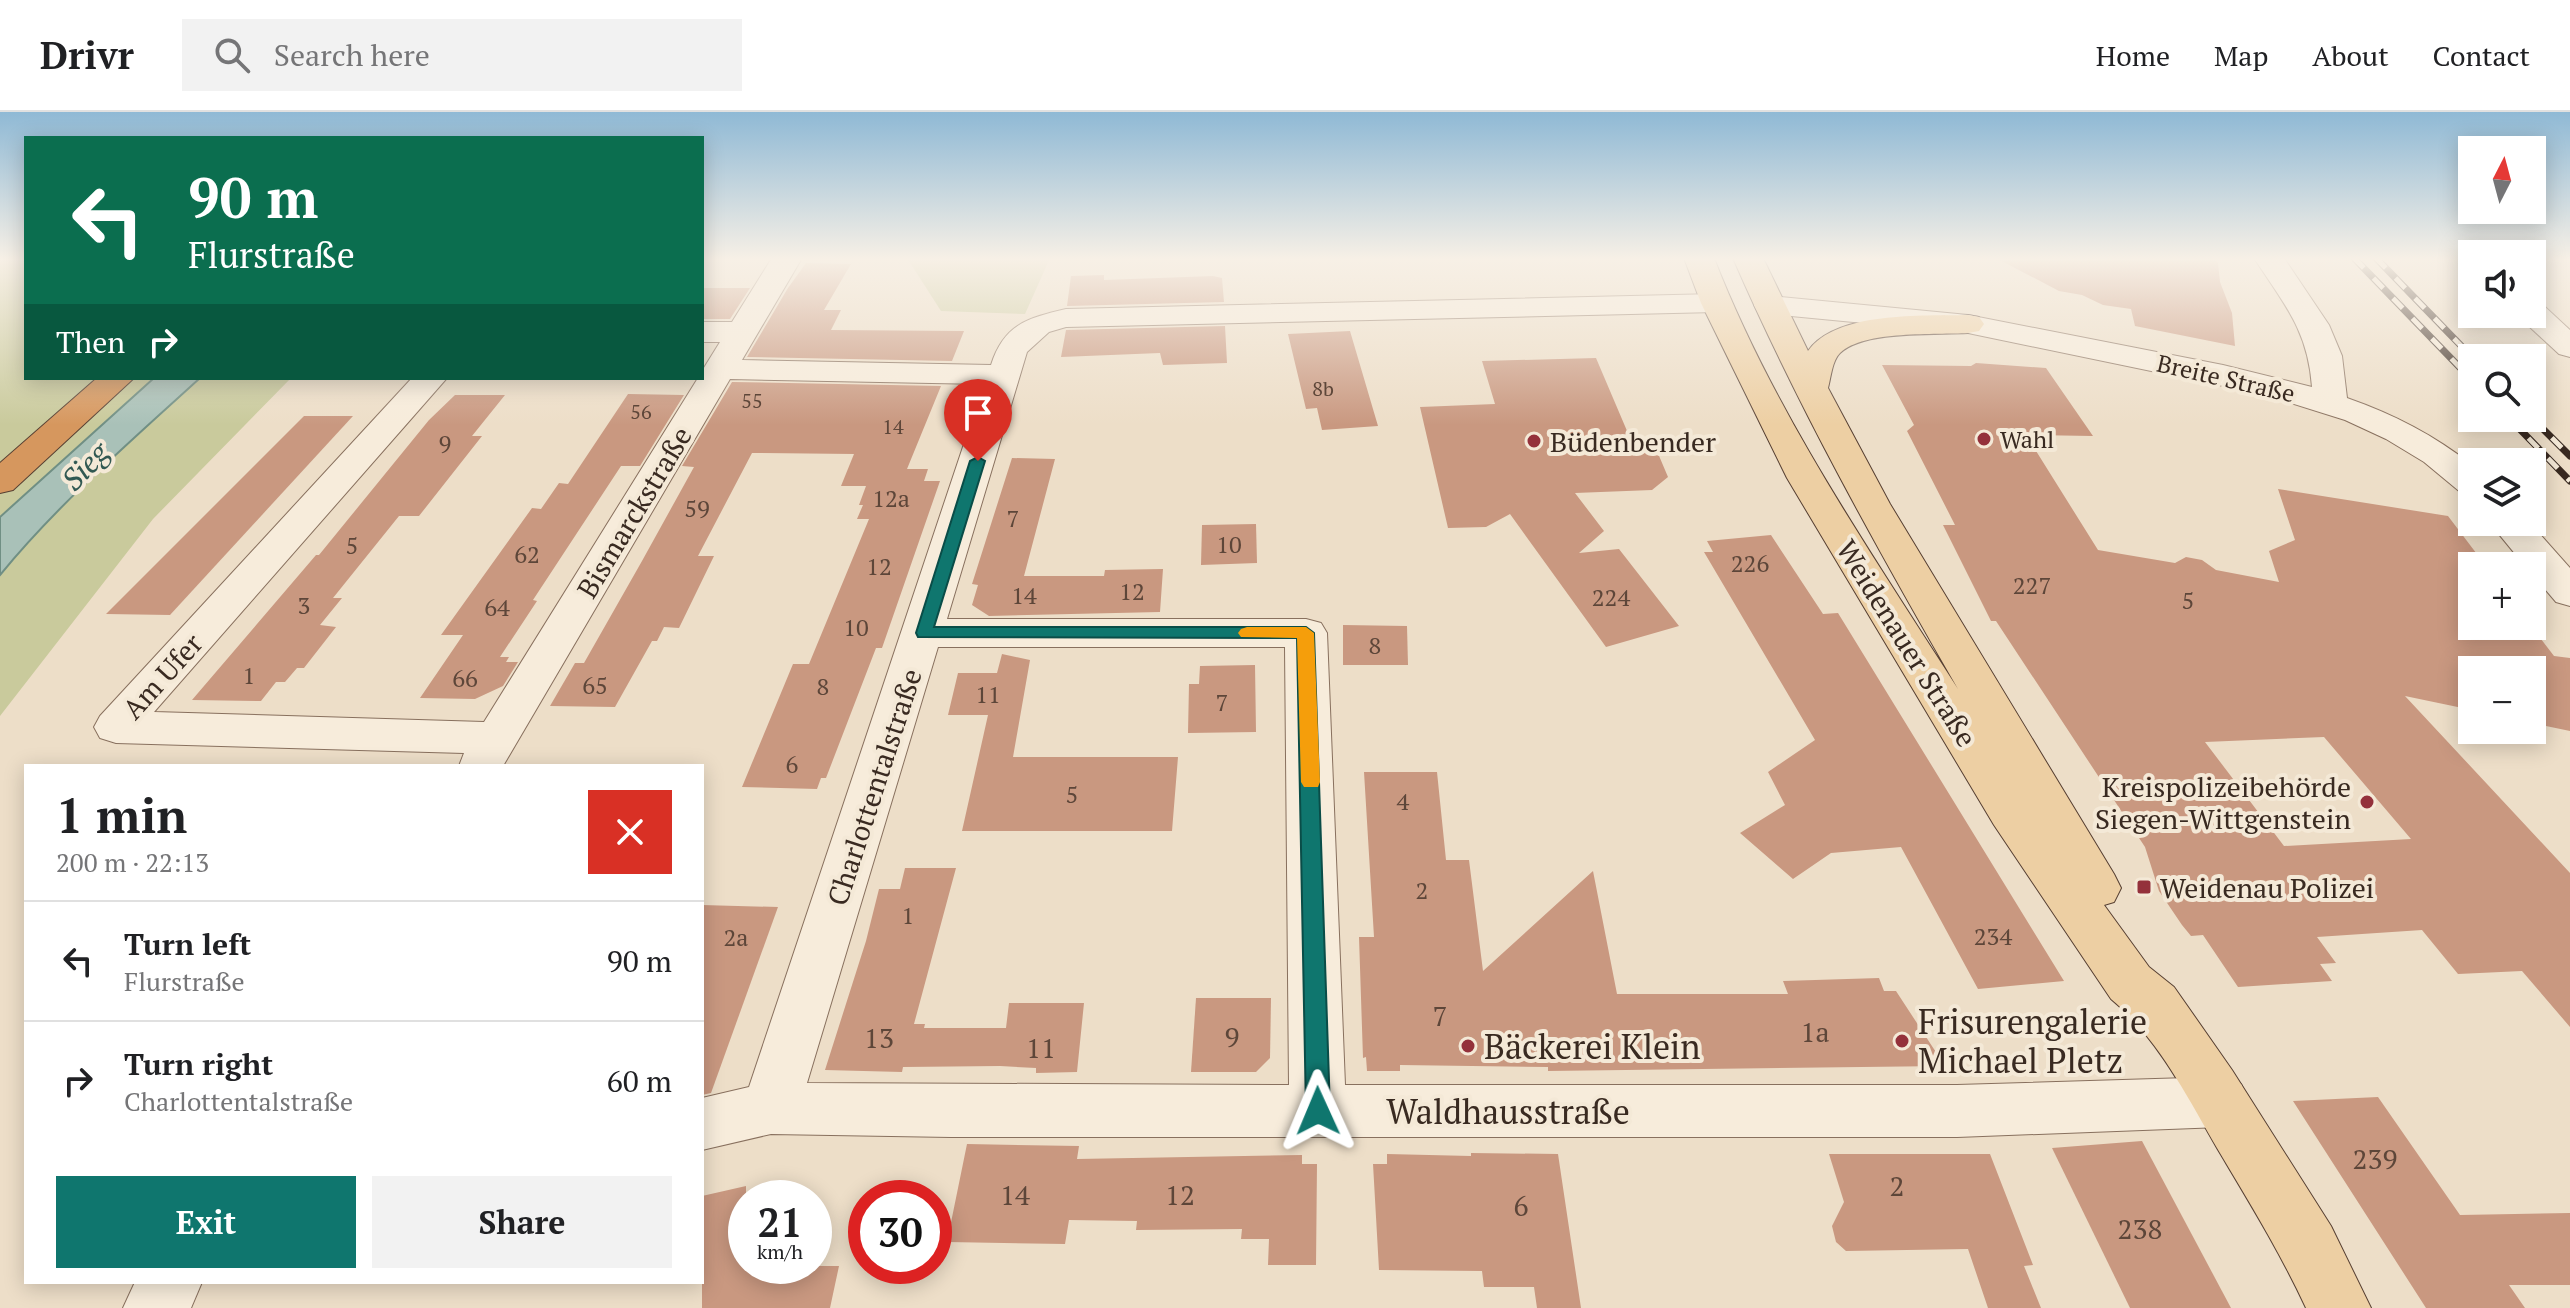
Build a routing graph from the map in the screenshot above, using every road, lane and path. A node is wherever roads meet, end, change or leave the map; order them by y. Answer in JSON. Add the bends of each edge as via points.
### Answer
{"nodes":[{"id":1,"x":755,"y":314,"type":"edge"},
{"id":2,"x":1247,"y":314,"type":"edge"},
{"id":3,"x":1721,"y":314,"type":"edge"},
{"id":4,"x":1773,"y":314,"type":"edge"},
{"id":5,"x":1861,"y":314,"type":"edge"},
{"id":6,"x":2306,"y":314,"type":"edge"},
{"id":7,"x":1968,"y":324,"type":"junction"},
{"id":8,"x":2546,"y":325,"type":"edge"},
{"id":9,"x":704,"y":332,"type":"edge"},
{"id":10,"x":744,"y":332,"type":"junction"},
{"id":11,"x":2570,"y":347,"type":"edge"},
{"id":12,"x":1008,"y":362,"type":"junction"},
{"id":13,"x":722,"y":369,"type":"junction"},
{"id":14,"x":71,"y":380,"type":"edge"},
{"id":15,"x":115,"y":380,"type":"edge"},
{"id":16,"x":428,"y":380,"type":"edge"},
{"id":17,"x":1811,"y":389,"type":"junction"},
{"id":18,"x":2331,"y":404,"type":"junction"},
{"id":19,"x":0,"y":440,"type":"edge"},
{"id":20,"x":2458,"y":472,"type":"edge"},
{"id":21,"x":0,"y":482,"type":"edge"},
{"id":22,"x":1821,"y":503,"type":"junction"},
{"id":23,"x":1871,"y":504,"type":"junction"},
{"id":24,"x":2520,"y":536,"type":"edge"},
{"id":25,"x":2570,"y":593,"type":"edge"},
{"id":26,"x":924,"y":633,"type":"junction"},
{"id":27,"x":1934,"y":652,"type":"junction"},
{"id":28,"x":488,"y":752,"type":"edge"},
{"id":29,"x":2221,"y":1102,"type":"junction"},
{"id":30,"x":771,"y":1108,"type":"junction"},
{"id":31,"x":1318,"y":1111,"type":"junction"},
{"id":32,"x":704,"y":1124,"type":"edge"},
{"id":33,"x":170,"y":1284,"type":"edge"},
{"id":34,"x":155,"y":1308,"type":"edge"},
{"id":35,"x":2339,"y":1308,"type":"edge"}],
"edges":[{"from":1,"to":10,"type":"street","name":"Bismarckstraße"},
{"from":2,"to":12,"type":"street","via":[[1066,318],[1038,325]]},
{"from":3,"to":22,"type":"main road","name":"Weidenauer Straße"},
{"from":4,"to":17,"type":"main road","name":"Weidenauer Straße"},
{"from":5,"to":7,"type":"street","name":"Breite Straße"},
{"from":6,"to":18,"type":"street","via":[[2326,356]]},
{"from":7,"to":17,"type":"main road","via":[[1842,337],[1826,348]]},
{"from":7,"to":18,"type":"street","name":"Breite Straße"},
{"from":8,"to":11,"type":"street"},
{"from":9,"to":10,"type":"street"},
{"from":10,"to":13,"type":"street","name":"Bismarckstraße"},
{"from":12,"to":13,"type":"street"},
{"from":12,"to":26,"type":"street","name":"Charlottentalstraße"},
{"from":13,"to":28,"type":"street","name":"Bismarckstraße"},
{"from":14,"to":19,"type":"highway"},
{"from":15,"to":21,"type":"highway"},
{"from":16,"to":28,"type":"street","name":"Am Ufer","via":[[116,727]]},
{"from":17,"to":23,"type":"main road","name":"Weidenauer Straße"},
{"from":18,"to":20,"type":"street","name":"Breite Straße","via":[[2428,447]]},
{"from":22,"to":23,"type":"main road"},
{"from":22,"to":27,"type":"main road","name":"Weidenauer Straße"},
{"from":23,"to":27,"type":"main road","name":"Weidenauer Straße"},
{"from":24,"to":25,"type":"street"},
{"from":26,"to":30,"type":"street","name":"Charlottentalstraße"},
{"from":26,"to":31,"type":"street","via":[[1306,633]]},
{"from":27,"to":29,"type":"main road","name":"Weidenauer Straße","via":[[2011,812],[2130,983],[2155,1003]]},
{"from":29,"to":31,"type":"street","name":"Waldhausstraße","via":[[1957,1111]]},
{"from":29,"to":35,"type":"main road","name":"Weidenauer Straße","via":[[2309,1247]]},
{"from":30,"to":31,"type":"street","name":"Waldhausstraße"},
{"from":30,"to":32,"type":"street","name":"Waldhausstraße"},
{"from":33,"to":34,"type":"street"}]}
